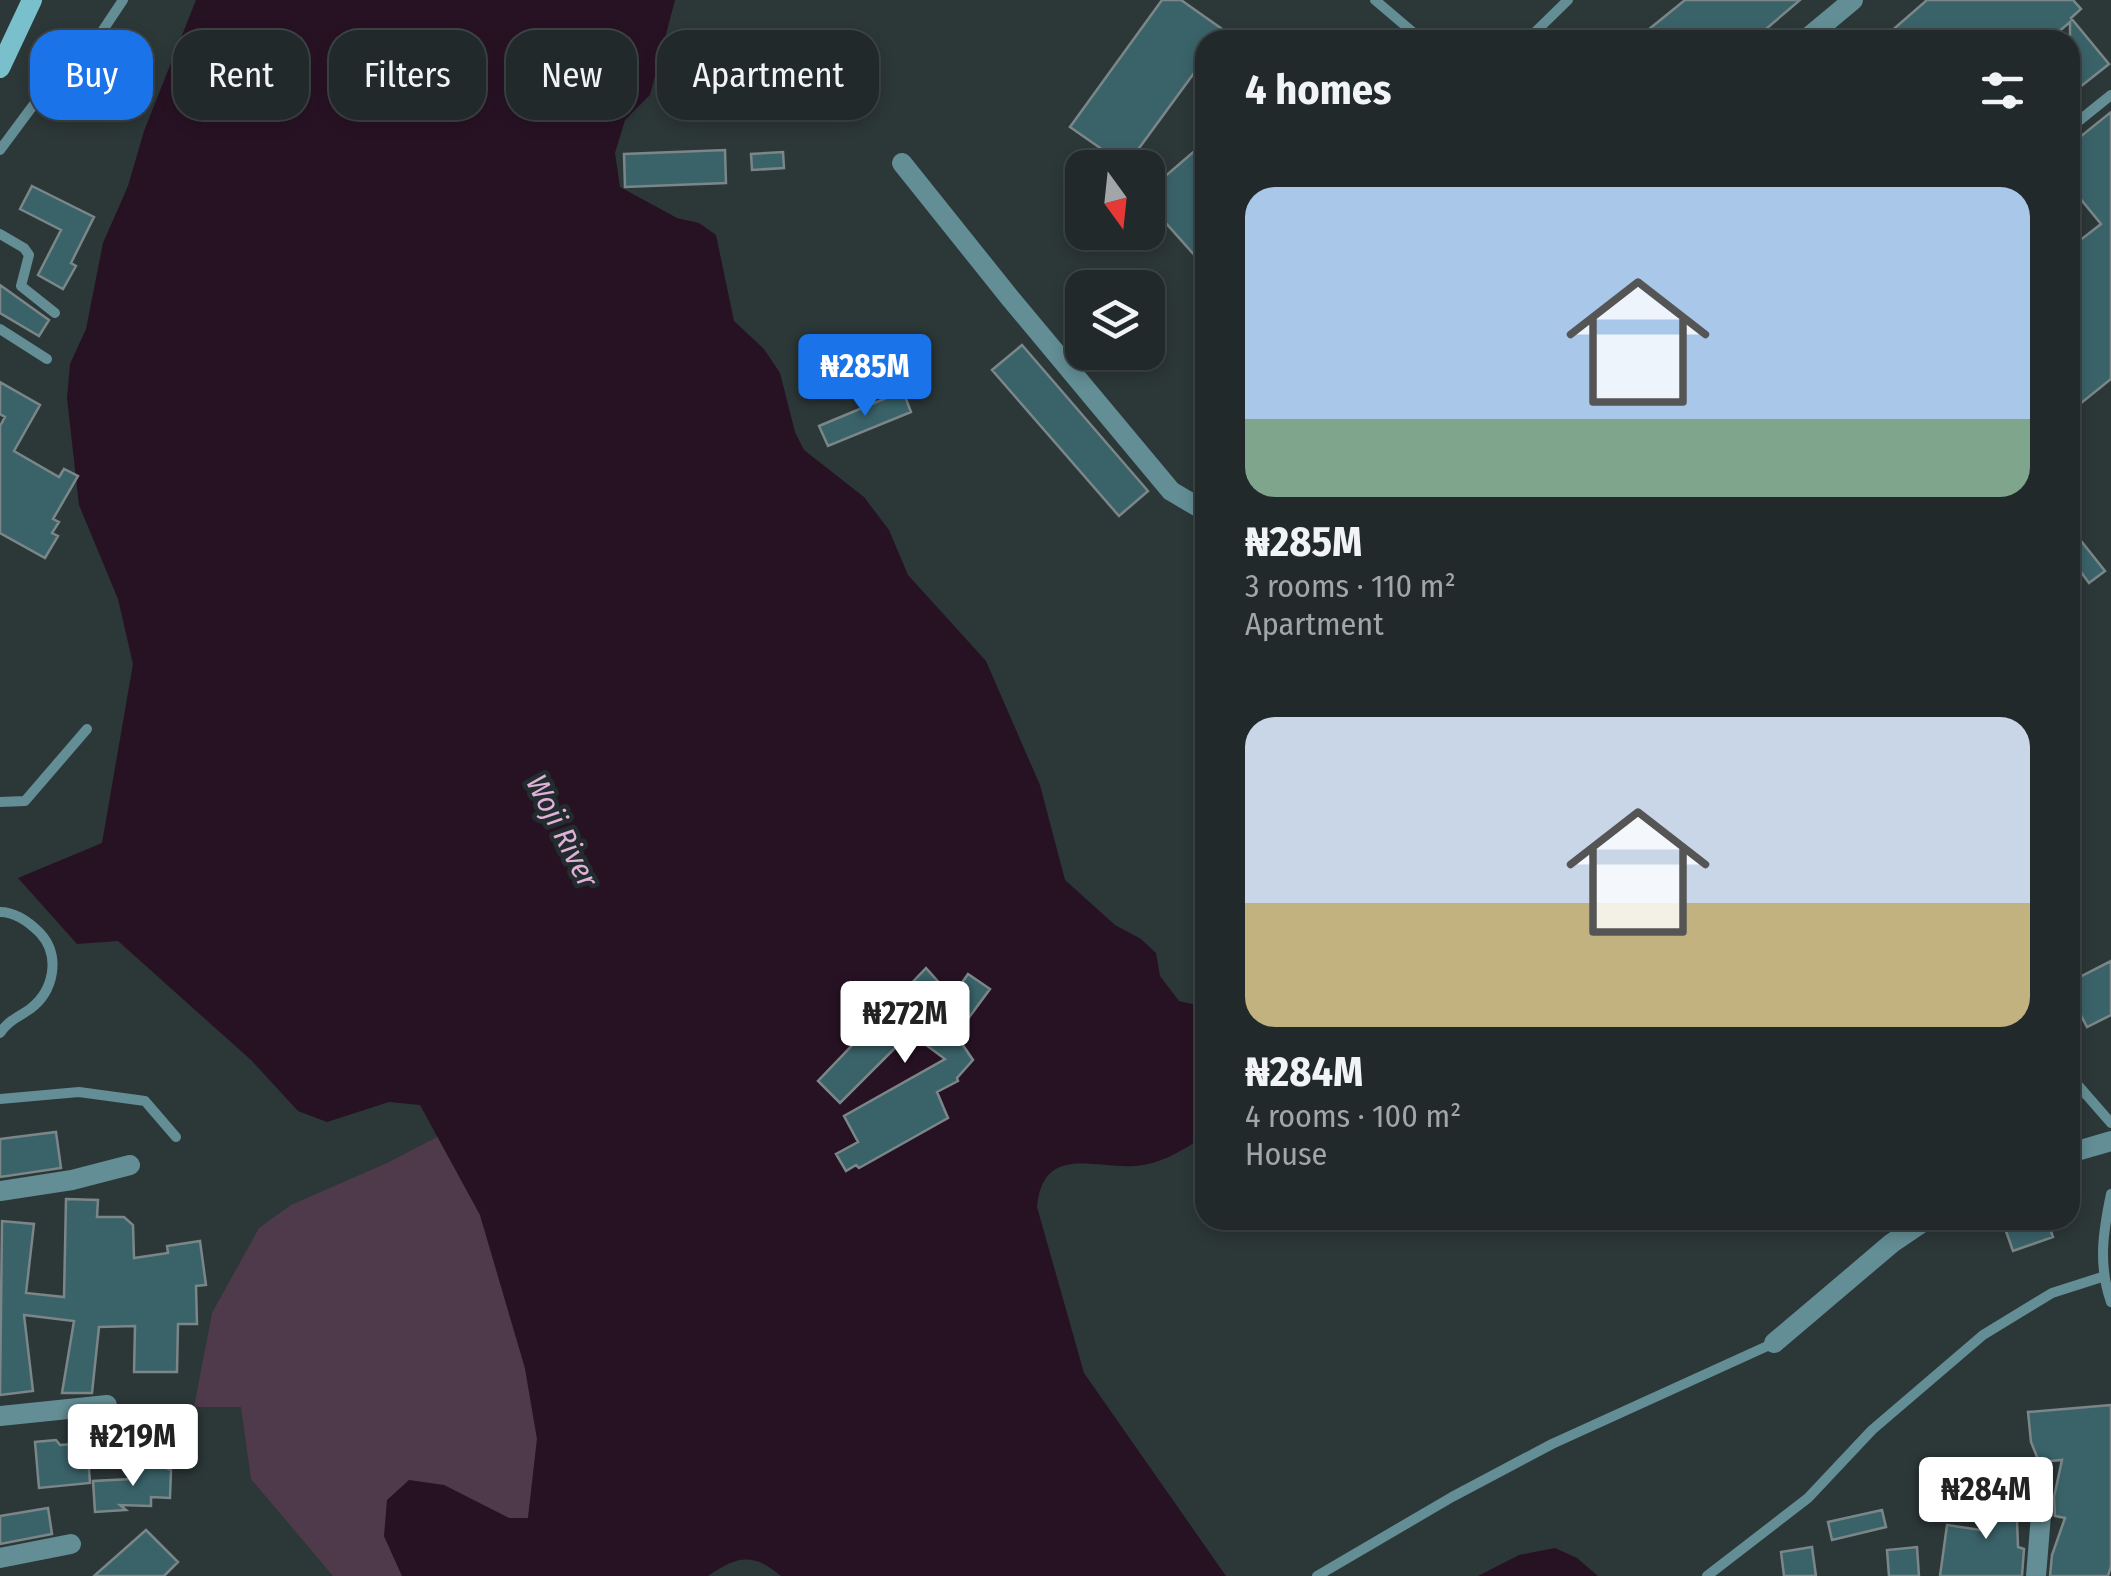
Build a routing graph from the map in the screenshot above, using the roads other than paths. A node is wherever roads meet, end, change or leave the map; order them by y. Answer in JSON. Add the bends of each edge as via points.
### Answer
{"nodes":[{"id":1,"x":32,"y":0,"type":"edge"},
{"id":2,"x":123,"y":0,"type":"edge"},
{"id":3,"x":1375,"y":0,"type":"edge"},
{"id":4,"x":1568,"y":0,"type":"edge"},
{"id":5,"x":1853,"y":0,"type":"edge"},
{"id":6,"x":1410,"y":30,"type":"edge"},
{"id":7,"x":1537,"y":30,"type":"edge"},
{"id":8,"x":1817,"y":30,"type":"edge"},
{"id":9,"x":0,"y":68,"type":"edge"},
{"id":10,"x":2111,"y":96,"type":"edge"},
{"id":11,"x":2080,"y":120,"type":"edge"},
{"id":12,"x":0,"y":150,"type":"edge"},
{"id":13,"x":902,"y":163,"type":"dead end"},
{"id":14,"x":0,"y":234,"type":"edge"},
{"id":15,"x":55,"y":313,"type":"dead end"},
{"id":16,"x":0,"y":328,"type":"edge"},
{"id":17,"x":47,"y":359,"type":"dead end"},
{"id":18,"x":1195,"y":505,"type":"edge"},
{"id":19,"x":87,"y":730,"type":"dead end"},
{"id":20,"x":0,"y":802,"type":"edge"},
{"id":21,"x":0,"y":912,"type":"edge"},
{"id":22,"x":0,"y":1033,"type":"edge"},
{"id":23,"x":2080,"y":1087,"type":"edge"},
{"id":24,"x":0,"y":1098,"type":"edge"},
{"id":25,"x":2111,"y":1123,"type":"edge"},
{"id":26,"x":176,"y":1137,"type":"dead end"},
{"id":27,"x":2111,"y":1140,"type":"edge"},
{"id":28,"x":2080,"y":1150,"type":"edge"},
{"id":29,"x":130,"y":1166,"type":"dead end"},
{"id":30,"x":0,"y":1191,"type":"edge"},
{"id":31,"x":2111,"y":1194,"type":"edge"},
{"id":32,"x":1911,"y":1230,"type":"edge"},
{"id":33,"x":2102,"y":1276,"type":"junction"},
{"id":34,"x":2111,"y":1302,"type":"edge"},
{"id":35,"x":1774,"y":1343,"type":"joint"},
{"id":36,"x":107,"y":1405,"type":"dead end"},
{"id":37,"x":0,"y":1416,"type":"edge"},
{"id":38,"x":2042,"y":1503,"type":"dead end"},
{"id":39,"x":71,"y":1544,"type":"dead end"},
{"id":40,"x":0,"y":1558,"type":"edge"},
{"id":41,"x":1317,"y":1576,"type":"edge"},
{"id":42,"x":1708,"y":1576,"type":"edge"},
{"id":43,"x":2036,"y":1576,"type":"edge"}],
"edges":[{"from":1,"to":9,"type":"main road"},
{"from":2,"to":12,"type":"lane"},
{"from":3,"to":6,"type":"lane"},
{"from":4,"to":7,"type":"lane"},
{"from":5,"to":8,"type":"street"},
{"from":10,"to":11,"type":"lane"},
{"from":13,"to":18,"type":"street","via":[[1170,491]]},
{"from":14,"to":15,"type":"lane","via":[[29,255],[21,286]]},
{"from":16,"to":17,"type":"lane"},
{"from":19,"to":20,"type":"lane","via":[[24,801]]},
{"from":21,"to":22,"type":"lane","via":[[33,925],[50,944],[53,963],[52,981],[33,1007]]},
{"from":23,"to":25,"type":"lane"},
{"from":24,"to":26,"type":"lane","via":[[78,1092],[145,1101]]},
{"from":27,"to":28,"type":"street"},
{"from":29,"to":30,"type":"street"},
{"from":31,"to":33,"type":"lane"},
{"from":32,"to":35,"type":"street"},
{"from":33,"to":34,"type":"lane"},
{"from":33,"to":42,"type":"lane","via":[[2052,1293],[1983,1336],[1872,1430],[1808,1498]]},
{"from":35,"to":41,"type":"lane","via":[[1552,1444]]},
{"from":36,"to":37,"type":"street"},
{"from":38,"to":43,"type":"street"},
{"from":39,"to":40,"type":"street"}]}
